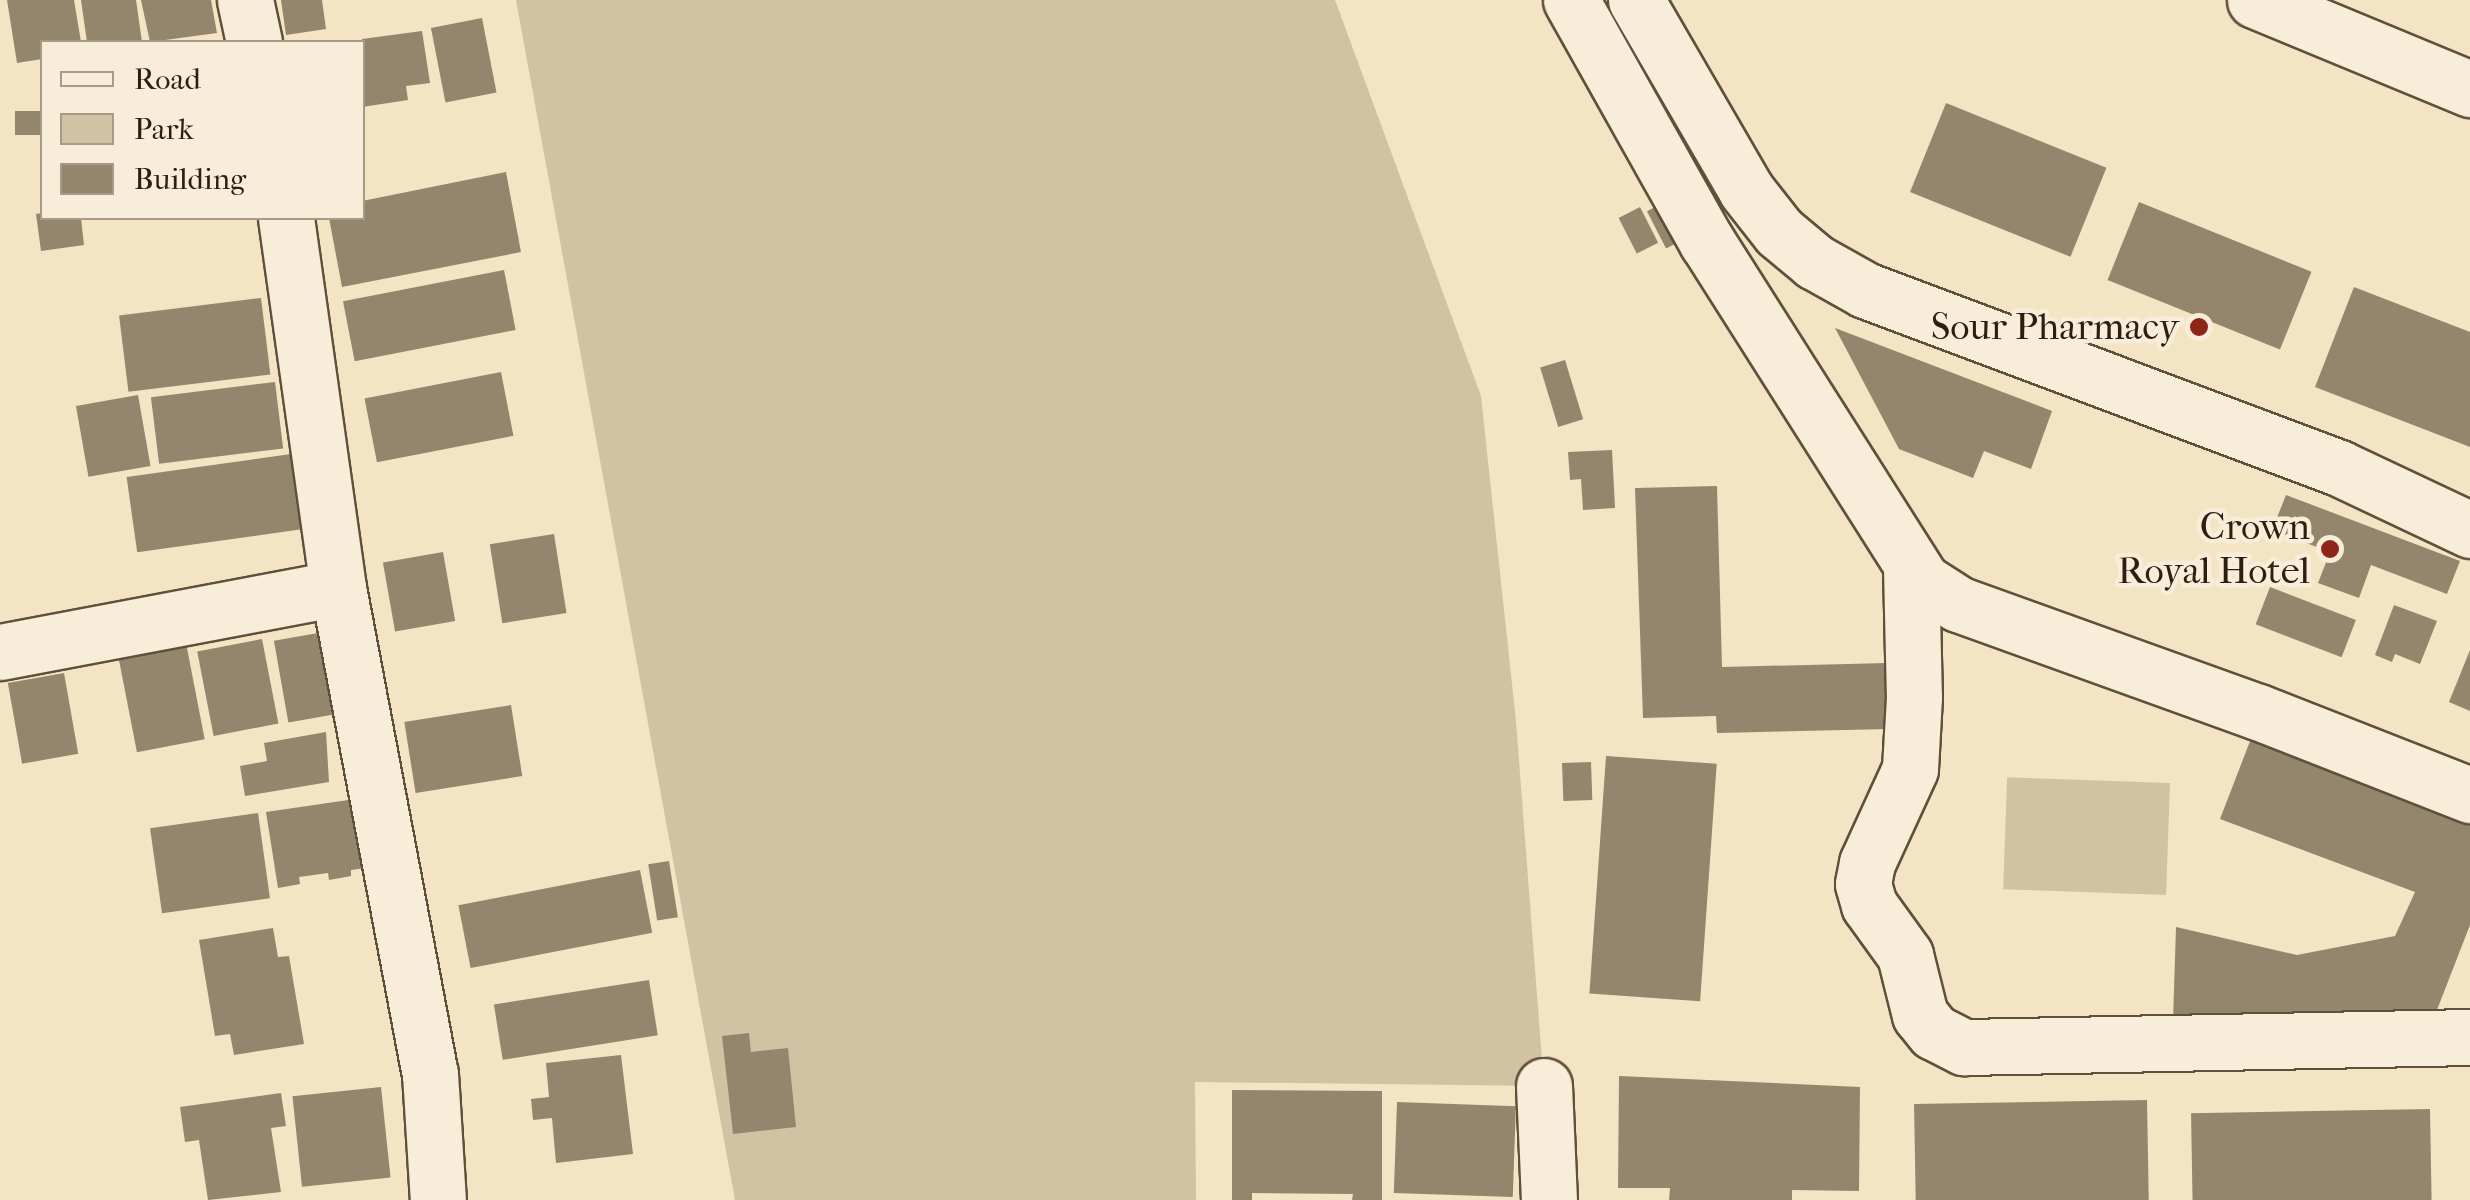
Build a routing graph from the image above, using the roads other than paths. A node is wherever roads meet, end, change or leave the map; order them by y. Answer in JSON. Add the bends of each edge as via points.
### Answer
{"nodes":[{"id":1,"x":245,"y":0,"type":"edge"},
{"id":2,"x":1571,"y":0,"type":"edge"},
{"id":3,"x":1636,"y":0,"type":"edge"},
{"id":4,"x":2255,"y":0,"type":"edge"},
{"id":5,"x":254,"y":40,"type":"edge"},
{"id":6,"x":2470,"y":89,"type":"edge"},
{"id":7,"x":286,"y":220,"type":"edge"},
{"id":8,"x":2470,"y":530,"type":"edge"},
{"id":9,"x":1911,"y":568,"type":"junction"},
{"id":10,"x":338,"y":588,"type":"junction"},
{"id":11,"x":0,"y":652,"type":"edge"},
{"id":12,"x":2470,"y":795,"type":"edge"},
{"id":13,"x":2470,"y":1037,"type":"edge"},
{"id":14,"x":1544,"y":1086,"type":"dead end"},
{"id":15,"x":438,"y":1200,"type":"edge"},
{"id":16,"x":1550,"y":1200,"type":"edge"}],
"edges":[{"from":1,"to":5,"type":"street"},
{"from":2,"to":9,"type":"street","via":[[1708,242]]},
{"from":3,"to":8,"type":"street","via":[[1746,190],[1778,232],[1815,262],[1865,290],[2339,468]]},
{"from":4,"to":6,"type":"street"},
{"from":7,"to":10,"type":"street"},
{"from":9,"to":12,"type":"street","via":[[1936,594],[1958,604]]},
{"from":9,"to":13,"type":"street","via":[[1910,769],[1863,884],[1874,914],[1905,955],[1920,1015],[1934,1032],[1964,1047]]},
{"from":10,"to":11,"type":"street"},
{"from":10,"to":15,"type":"street","via":[[430,1074]]},
{"from":14,"to":16,"type":"street"}]}
